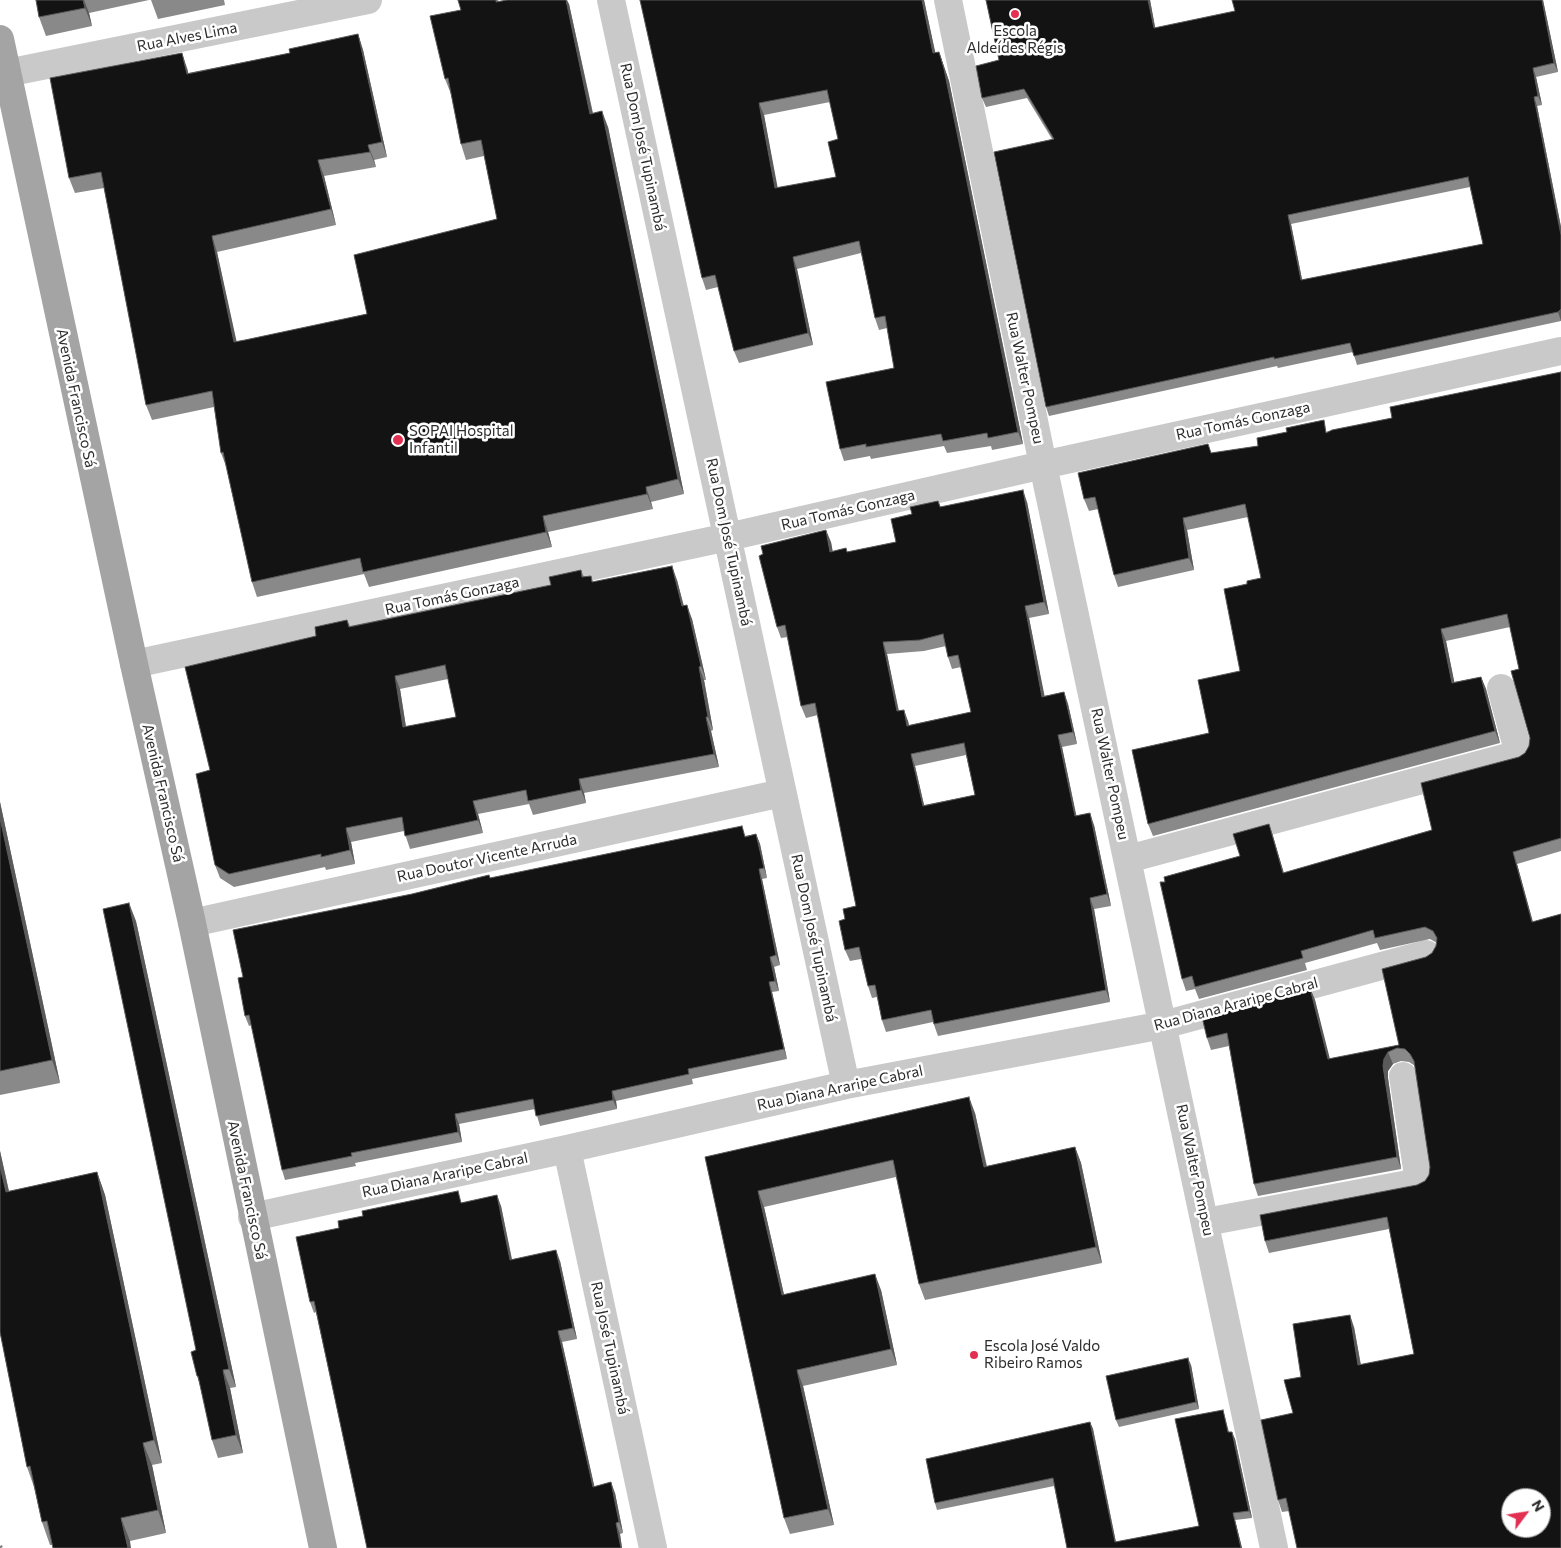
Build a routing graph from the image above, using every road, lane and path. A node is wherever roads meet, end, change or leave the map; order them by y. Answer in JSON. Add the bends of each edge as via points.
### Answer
{"nodes":[{"id":1,"x":368,"y":0,"type":"edge"},
{"id":2,"x":611,"y":0,"type":"edge"},
{"id":3,"x":948,"y":0,"type":"edge"},
{"id":4,"x":0,"y":39,"type":"edge"},
{"id":5,"x":7,"y":73,"type":"junction"},
{"id":6,"x":1561,"y":352,"type":"edge"},
{"id":7,"x":1043,"y":465,"type":"junction"},
{"id":8,"x":728,"y":538,"type":"junction"},
{"id":9,"x":134,"y":664,"type":"junction"},
{"id":10,"x":1501,"y":688,"type":"dead end"},
{"id":11,"x":782,"y":793,"type":"junction"},
{"id":12,"x":1128,"y":859,"type":"junction"},
{"id":13,"x":192,"y":923,"type":"junction"},
{"id":14,"x":1426,"y":954,"type":"edge"},
{"id":15,"x":1164,"y":1025,"type":"junction"},
{"id":16,"x":1403,"y":1076,"type":"dead end"},
{"id":17,"x":846,"y":1085,"type":"junction"},
{"id":18,"x":567,"y":1149,"type":"junction"},
{"id":19,"x":252,"y":1217,"type":"junction"},
{"id":20,"x":1206,"y":1222,"type":"junction"},
{"id":21,"x":323,"y":1548,"type":"edge"},
{"id":22,"x":654,"y":1548,"type":"edge"},
{"id":23,"x":1274,"y":1548,"type":"edge"}],
"edges":[{"from":1,"to":5,"type":"street","name":"Rua Alves Lima"},
{"from":2,"to":8,"type":"street","name":"Rua Dom José Tupinambá"},
{"from":3,"to":7,"type":"street","name":"Rua Walter Pompeu"},
{"from":4,"to":5,"type":"main road","name":"Avenida Francisco Sá"},
{"from":5,"to":9,"type":"main road","name":"Avenida Francisco Sá"},
{"from":6,"to":7,"type":"street","name":"Rua Tomás Gonzaga"},
{"from":7,"to":8,"type":"street","name":"Rua Tomás Gonzaga"},
{"from":7,"to":12,"type":"street","name":"Rua Walter Pompeu"},
{"from":8,"to":9,"type":"street","name":"Rua Tomás Gonzaga"},
{"from":8,"to":11,"type":"street","name":"Rua Dom José Tupinambá"},
{"from":9,"to":13,"type":"main road","name":"Avenida Francisco Sá"},
{"from":10,"to":12,"type":"street","via":[[1519,754]]},
{"from":11,"to":13,"type":"street","name":"Rua Doutor Vicente Arruda"},
{"from":11,"to":17,"type":"street","name":"Rua Dom José Tupinambá"},
{"from":12,"to":15,"type":"street","name":"Rua Walter Pompeu"},
{"from":13,"to":19,"type":"main road","name":"Avenida Francisco Sá"},
{"from":14,"to":15,"type":"street","name":"Rua Diana Araripe Cabral"},
{"from":15,"to":17,"type":"street","name":"Rua Diana Araripe Cabral"},
{"from":15,"to":20,"type":"street","name":"Rua Walter Pompeu"},
{"from":16,"to":20,"type":"street","via":[[1419,1182]]},
{"from":17,"to":18,"type":"street","name":"Rua Diana Araripe Cabral"},
{"from":18,"to":19,"type":"street","name":"Rua Diana Araripe Cabral"},
{"from":18,"to":22,"type":"street","name":"Rua José Tupinambá"},
{"from":19,"to":21,"type":"main road","name":"Avenida Francisco Sá"},
{"from":20,"to":23,"type":"street","name":"Rua Walter Pompeu"}]}
